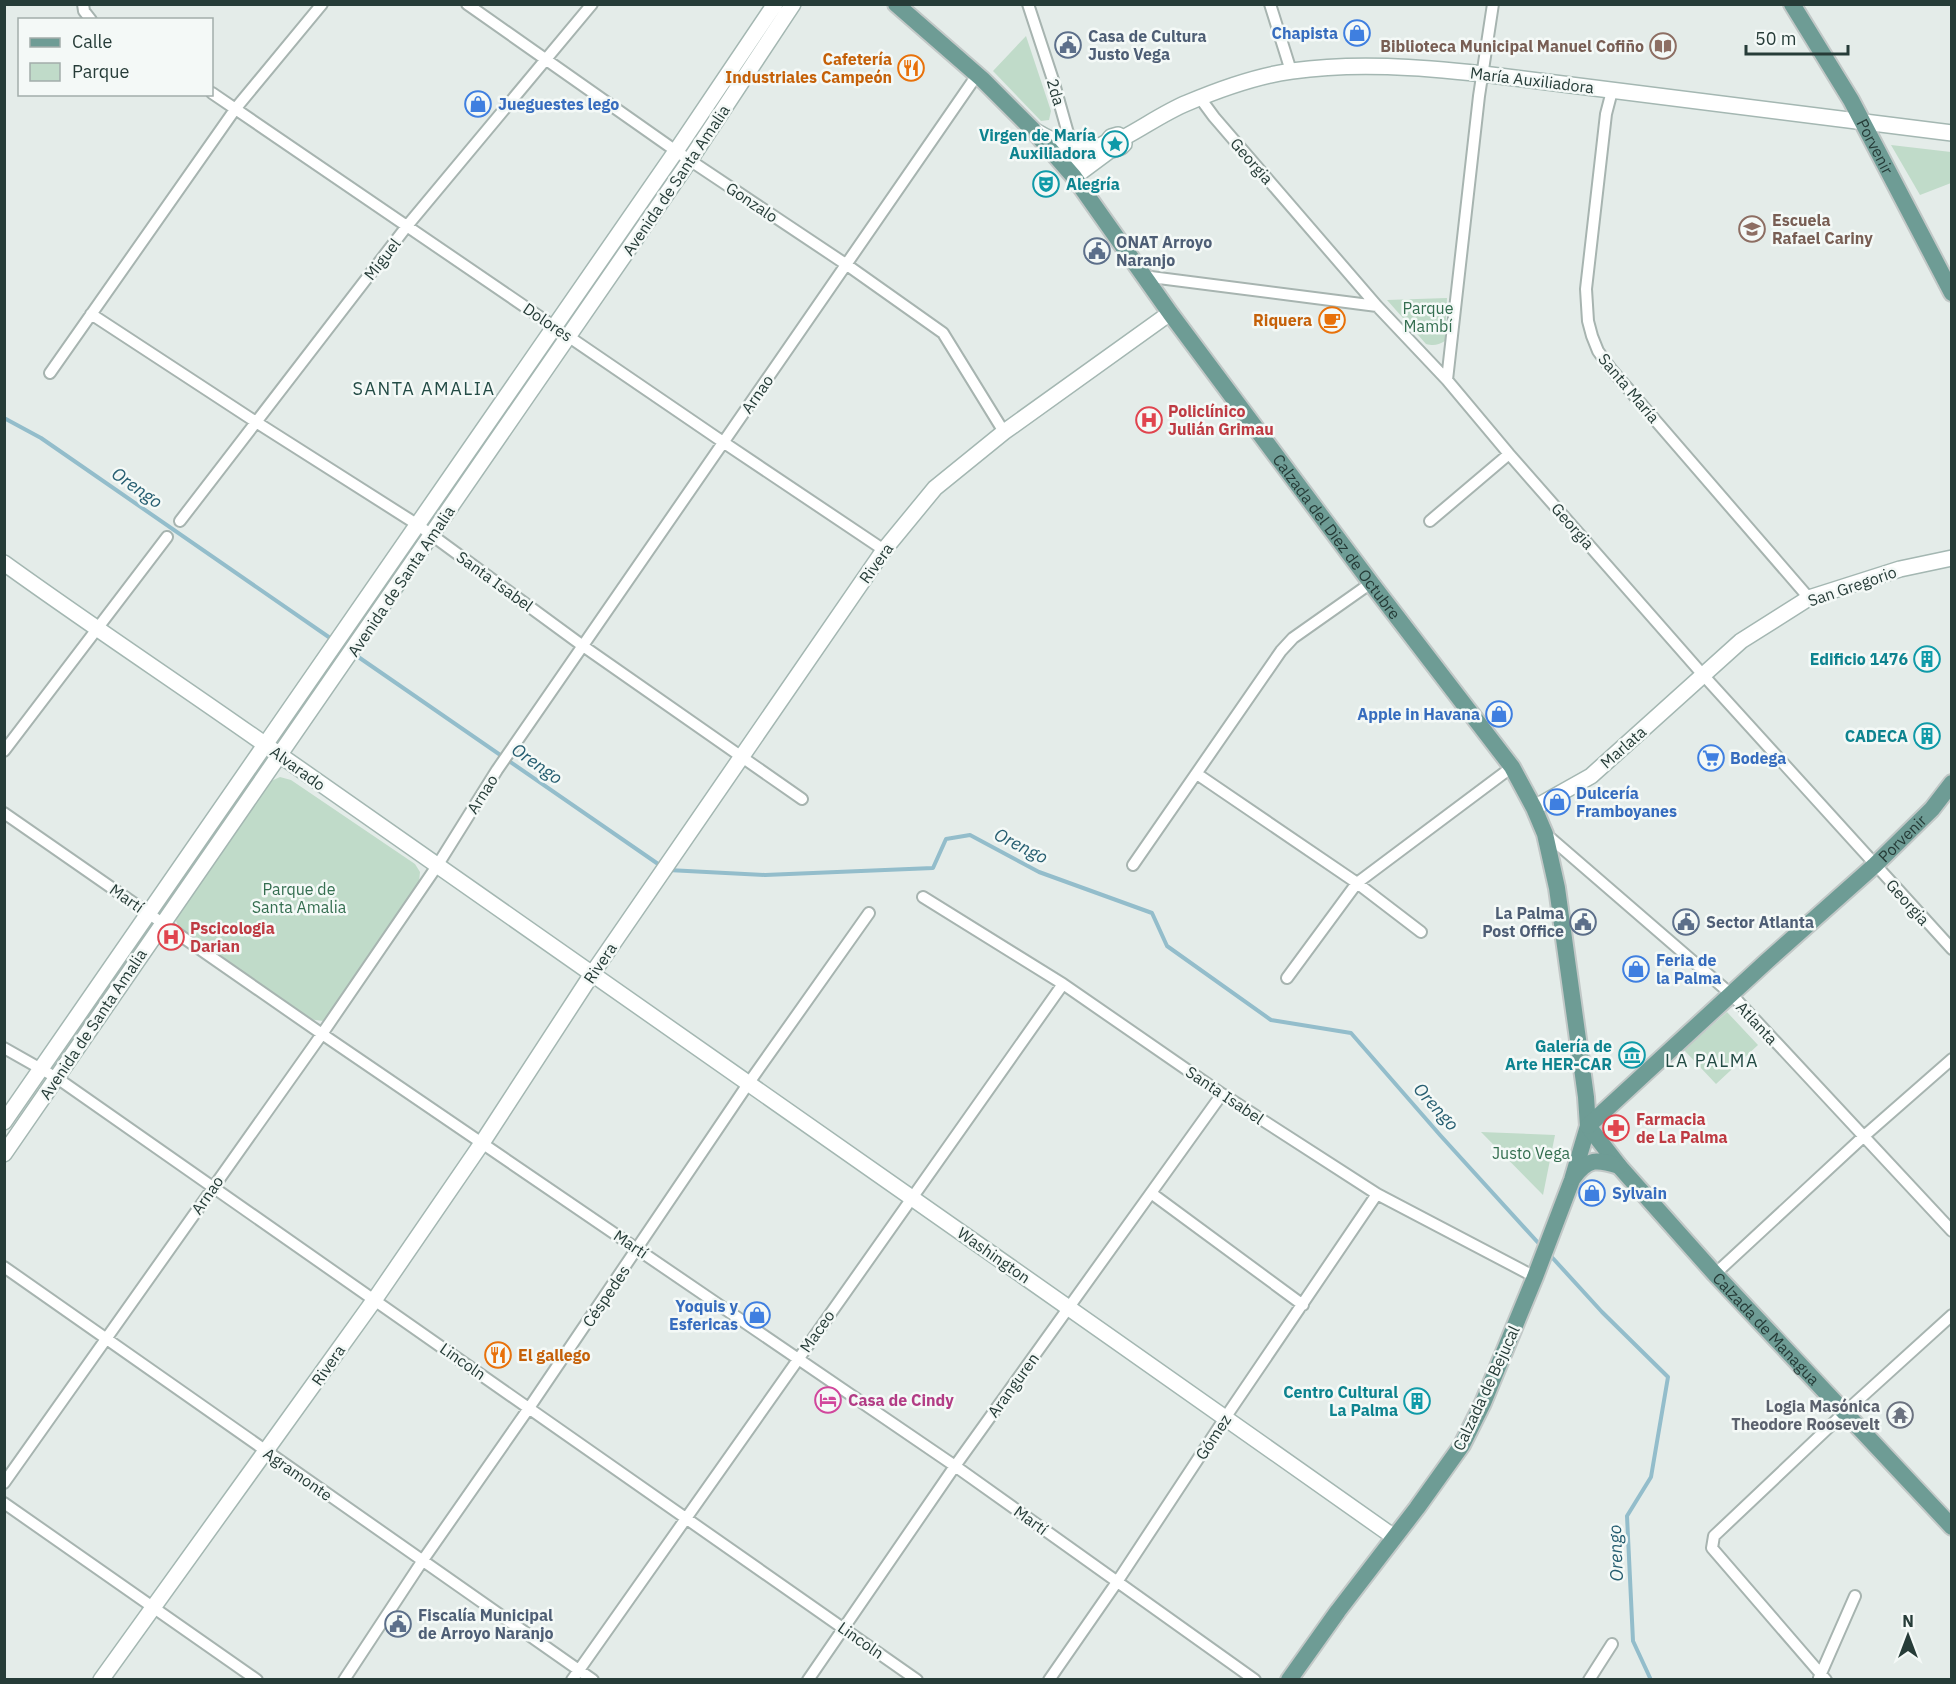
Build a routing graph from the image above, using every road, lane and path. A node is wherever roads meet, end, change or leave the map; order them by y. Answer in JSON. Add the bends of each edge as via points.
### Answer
{"nodes":[{"id":1,"x":83,"y":4,"type":"edge"},
{"id":2,"x":322,"y":4,"type":"edge"},
{"id":3,"x":467,"y":4,"type":"edge"},
{"id":4,"x":592,"y":4,"type":"edge"},
{"id":5,"x":775,"y":4,"type":"edge"},
{"id":6,"x":793,"y":4,"type":"edge"},
{"id":7,"x":896,"y":4,"type":"edge"},
{"id":8,"x":1028,"y":4,"type":"edge"},
{"id":9,"x":1270,"y":4,"type":"edge"},
{"id":10,"x":1493,"y":4,"type":"edge"},
{"id":11,"x":1792,"y":4,"type":"edge"},
{"id":12,"x":89,"y":18,"type":"edge"},
{"id":13,"x":546,"y":61,"type":"junction"},
{"id":14,"x":1291,"y":71,"type":"junction"},
{"id":15,"x":1483,"y":74,"type":"junction"},
{"id":16,"x":977,"y":75,"type":"junction"},
{"id":17,"x":1612,"y":91,"type":"junction"},
{"id":18,"x":213,"y":94,"type":"edge"},
{"id":19,"x":1200,"y":98,"type":"junction"},
{"id":20,"x":236,"y":108,"type":"junction"},
{"id":21,"x":1862,"y":121,"type":"junction"},
{"id":22,"x":1952,"y":133,"type":"edge"},
{"id":23,"x":1123,"y":138,"type":"junction"},
{"id":24,"x":676,"y":151,"type":"junction"},
{"id":25,"x":690,"y":160,"type":"junction"},
{"id":26,"x":1074,"y":164,"type":"junction"},
{"id":27,"x":407,"y":226,"type":"junction"},
{"id":28,"x":847,"y":265,"type":"junction"},
{"id":29,"x":1143,"y":276,"type":"junction"},
{"id":30,"x":1952,"y":293,"type":"edge"},
{"id":31,"x":1377,"y":306,"type":"junction"},
{"id":32,"x":1170,"y":313,"type":"junction"},
{"id":33,"x":90,"y":314,"type":"junction"},
{"id":34,"x":555,"y":327,"type":"junction"},
{"id":35,"x":568,"y":336,"type":"junction"},
{"id":36,"x":50,"y":373,"type":"dead end"},
{"id":37,"x":1447,"y":380,"type":"junction"},
{"id":38,"x":256,"y":422,"type":"junction"},
{"id":39,"x":1004,"y":432,"type":"junction"},
{"id":40,"x":723,"y":442,"type":"junction"},
{"id":41,"x":1509,"y":454,"type":"junction"},
{"id":42,"x":180,"y":521,"type":"dead end"},
{"id":43,"x":1430,"y":521,"type":"dead end"},
{"id":44,"x":418,"y":525,"type":"junction"},
{"id":45,"x":432,"y":535,"type":"junction"},
{"id":46,"x":167,"y":537,"type":"dead end"},
{"id":47,"x":884,"y":550,"type":"junction"},
{"id":48,"x":1952,"y":558,"type":"edge"},
{"id":49,"x":4,"y":563,"type":"edge"},
{"id":50,"x":1371,"y":583,"type":"junction"},
{"id":51,"x":1809,"y":598,"type":"junction"},
{"id":52,"x":96,"y":629,"type":"junction"},
{"id":53,"x":583,"y":646,"type":"junction"},
{"id":54,"x":1704,"y":676,"type":"junction"},
{"id":55,"x":266,"y":744,"type":"junction"},
{"id":56,"x":4,"y":751,"type":"edge"},
{"id":57,"x":279,"y":754,"type":"junction"},
{"id":58,"x":742,"y":756,"type":"junction"},
{"id":59,"x":1512,"y":767,"type":"junction"},
{"id":60,"x":1197,"y":774,"type":"junction"},
{"id":61,"x":1952,"y":783,"type":"edge"},
{"id":62,"x":802,"y":800,"type":"dead end"},
{"id":63,"x":1534,"y":808,"type":"junction"},
{"id":64,"x":4,"y":813,"type":"edge"},
{"id":65,"x":1545,"y":834,"type":"junction"},
{"id":66,"x":1133,"y":865,"type":"dead end"},
{"id":67,"x":1875,"y":865,"type":"junction"},
{"id":68,"x":436,"y":866,"type":"junction"},
{"id":69,"x":1358,"y":883,"type":"junction"},
{"id":70,"x":923,"y":897,"type":"dead end"},
{"id":71,"x":149,"y":913,"type":"junction"},
{"id":72,"x":868,"y":914,"type":"dead end"},
{"id":73,"x":162,"y":922,"type":"junction"},
{"id":74,"x":1421,"y":932,"type":"dead end"},
{"id":75,"x":1952,"y":949,"type":"edge"},
{"id":76,"x":592,"y":974,"type":"junction"},
{"id":77,"x":1287,"y":978,"type":"dead end"},
{"id":78,"x":1063,"y":984,"type":"junction"},
{"id":79,"x":1731,"y":995,"type":"junction"},
{"id":80,"x":322,"y":1034,"type":"junction"},
{"id":81,"x":4,"y":1048,"type":"edge"},
{"id":82,"x":1952,"y":1059,"type":"edge"},
{"id":83,"x":42,"y":1068,"type":"junction"},
{"id":84,"x":57,"y":1078,"type":"junction"},
{"id":85,"x":748,"y":1084,"type":"junction"},
{"id":86,"x":1222,"y":1094,"type":"junction"},
{"id":87,"x":4,"y":1122,"type":"edge"},
{"id":88,"x":1588,"y":1126,"type":"junction"},
{"id":89,"x":1863,"y":1137,"type":"junction"},
{"id":90,"x":482,"y":1143,"type":"junction"},
{"id":91,"x":4,"y":1154,"type":"edge"},
{"id":92,"x":1619,"y":1166,"type":"junction"},
{"id":93,"x":1572,"y":1180,"type":"junction"},
{"id":94,"x":212,"y":1187,"type":"junction"},
{"id":95,"x":1151,"y":1193,"type":"junction"},
{"id":96,"x":1377,"y":1194,"type":"junction"},
{"id":97,"x":912,"y":1198,"type":"junction"},
{"id":98,"x":1952,"y":1231,"type":"edge"},
{"id":99,"x":638,"y":1249,"type":"junction"},
{"id":100,"x":4,"y":1267,"type":"edge"},
{"id":101,"x":1537,"y":1271,"type":"junction"},
{"id":102,"x":1715,"y":1274,"type":"junction"},
{"id":103,"x":375,"y":1299,"type":"junction"},
{"id":104,"x":1303,"y":1305,"type":"junction"},
{"id":105,"x":1069,"y":1308,"type":"junction"},
{"id":106,"x":1952,"y":1316,"type":"edge"},
{"id":107,"x":107,"y":1338,"type":"junction"},
{"id":108,"x":797,"y":1359,"type":"junction"},
{"id":109,"x":529,"y":1408,"type":"junction"},
{"id":110,"x":1845,"y":1412,"type":"junction"},
{"id":111,"x":1225,"y":1418,"type":"junction"},
{"id":112,"x":266,"y":1452,"type":"junction"},
{"id":113,"x":955,"y":1466,"type":"junction"},
{"id":114,"x":4,"y":1483,"type":"edge"},
{"id":115,"x":4,"y":1503,"type":"edge"},
{"id":116,"x":688,"y":1518,"type":"junction"},
{"id":117,"x":1952,"y":1527,"type":"edge"},
{"id":118,"x":1394,"y":1538,"type":"junction"},
{"id":119,"x":423,"y":1560,"type":"junction"},
{"id":120,"x":1117,"y":1582,"type":"junction"},
{"id":121,"x":1855,"y":1596,"type":"dead end"},
{"id":122,"x":154,"y":1608,"type":"junction"},
{"id":123,"x":844,"y":1628,"type":"junction"},
{"id":124,"x":1612,"y":1644,"type":"dead end"},
{"id":125,"x":579,"y":1670,"type":"junction"},
{"id":126,"x":1822,"y":1677,"type":"edge"},
{"id":127,"x":101,"y":1680,"type":"edge"},
{"id":128,"x":257,"y":1680,"type":"edge"},
{"id":129,"x":344,"y":1680,"type":"edge"},
{"id":130,"x":572,"y":1680,"type":"edge"},
{"id":131,"x":593,"y":1680,"type":"edge"},
{"id":132,"x":808,"y":1680,"type":"edge"},
{"id":133,"x":917,"y":1680,"type":"edge"},
{"id":134,"x":1049,"y":1680,"type":"edge"},
{"id":135,"x":1255,"y":1680,"type":"edge"},
{"id":136,"x":1290,"y":1680,"type":"edge"},
{"id":137,"x":1589,"y":1680,"type":"edge"}],
"edges":[{"from":1,"to":12,"type":"street"},
{"from":2,"to":20,"type":"street"},
{"from":3,"to":13,"type":"street","name":"Gonzalo"},
{"from":4,"to":13,"type":"street","name":"Miguel"},
{"from":5,"to":24,"type":"street","name":"Avenida de Santa Amalia"},
{"from":6,"to":25,"type":"street","name":"Avenida de Santa Amalia"},
{"from":7,"to":16,"type":"main road","name":"Calzada del Diez de Octubre"},
{"from":8,"to":26,"type":"street","name":"2da","via":[[1053,80]]},
{"from":9,"to":14,"type":"street"},
{"from":10,"to":15,"type":"street"},
{"from":11,"to":21,"type":"main road","name":"Porvenir"},
{"from":13,"to":24,"type":"street","name":"Gonzalo"},
{"from":13,"to":27,"type":"street","name":"Miguel"},
{"from":14,"to":15,"type":"street","name":"María Auxiliadora","via":[[1385,66]]},
{"from":14,"to":19,"type":"street","name":"María Auxiliadora"},
{"from":15,"to":17,"type":"street","name":"María Auxiliadora"},
{"from":15,"to":37,"type":"street"},
{"from":16,"to":26,"type":"main road","name":"Calzada del Diez de Octubre"},
{"from":16,"to":28,"type":"street","name":"Arnao"},
{"from":17,"to":21,"type":"street","name":"María Auxiliadora"},
{"from":17,"to":51,"type":"street","name":"Santa María","via":[[1586,289],[1592,336],[1611,369]]},
{"from":18,"to":20,"type":"street","name":"Dolores"},
{"from":19,"to":23,"type":"street","name":"María Auxiliadora"},
{"from":19,"to":31,"type":"street","name":"Georgia"},
{"from":20,"to":27,"type":"street","name":"Dolores"},
{"from":20,"to":33,"type":"street"},
{"from":21,"to":22,"type":"street","name":"María Auxiliadora"},
{"from":21,"to":30,"type":"main road","name":"Porvenir"},
{"from":23,"to":26,"type":"street","name":"María Auxiliadora","via":[[1114,135]]},
{"from":23,"to":26,"type":"street","name":"María Auxiliadora","via":[[1121,147]]},
{"from":24,"to":25,"type":"street","name":"Gonzalo"},
{"from":24,"to":34,"type":"street","name":"Avenida de Santa Amalia"},
{"from":25,"to":28,"type":"street","name":"Gonzalo"},
{"from":25,"to":35,"type":"street","name":"Avenida de Santa Amalia"},
{"from":26,"to":29,"type":"main road","name":"Calzada del Diez de Octubre","via":[[1090,201]]},
{"from":27,"to":34,"type":"street","name":"Dolores"},
{"from":27,"to":38,"type":"street","name":"Miguel"},
{"from":28,"to":39,"type":"street","name":"Gonzalo","via":[[943,333]]},
{"from":28,"to":40,"type":"street","name":"Arnao"},
{"from":29,"to":31,"type":"street"},
{"from":29,"to":32,"type":"main road","name":"Calzada del Diez de Octubre"},
{"from":31,"to":37,"type":"street","name":"Georgia"},
{"from":32,"to":39,"type":"street","name":"Rivera"},
{"from":32,"to":50,"type":"main road","name":"Calzada del Diez de Octubre"},
{"from":33,"to":36,"type":"street"},
{"from":33,"to":38,"type":"street","name":"Santa Isabel"},
{"from":34,"to":35,"type":"street","name":"Dolores"},
{"from":34,"to":44,"type":"street","name":"Avenida de Santa Amalia"},
{"from":35,"to":40,"type":"street","name":"Dolores"},
{"from":35,"to":45,"type":"street","name":"Avenida de Santa Amalia"},
{"from":37,"to":41,"type":"street","name":"Georgia"},
{"from":38,"to":42,"type":"street","name":"Miguel"},
{"from":38,"to":44,"type":"street","name":"Santa Isabel"},
{"from":39,"to":47,"type":"street","name":"Rivera","via":[[935,488]]},
{"from":40,"to":47,"type":"street","name":"Dolores"},
{"from":40,"to":53,"type":"street","name":"Arnao"},
{"from":41,"to":43,"type":"street"},
{"from":41,"to":54,"type":"street","name":"Georgia"},
{"from":44,"to":45,"type":"street","name":"Santa Isabel"},
{"from":44,"to":55,"type":"street","name":"Avenida de Santa Amalia"},
{"from":45,"to":53,"type":"street","name":"Santa Isabel"},
{"from":45,"to":57,"type":"street","name":"Avenida de Santa Amalia"},
{"from":46,"to":52,"type":"street"},
{"from":47,"to":58,"type":"street","name":"Rivera"},
{"from":48,"to":51,"type":"street","name":"San Gregorio","via":[[1900,569]]},
{"from":49,"to":52,"type":"street","name":"Alvarado"},
{"from":50,"to":59,"type":"main road","name":"Calzada del Diez de Octubre"},
{"from":50,"to":60,"type":"street","via":[[1287,644]]},
{"from":51,"to":54,"type":"street","name":"San Gregorio","via":[[1741,641]]},
{"from":52,"to":55,"type":"street","name":"Alvarado"},
{"from":52,"to":56,"type":"street"},
{"from":53,"to":58,"type":"street","name":"Santa Isabel"},
{"from":53,"to":68,"type":"street","name":"Arnao"},
{"from":54,"to":63,"type":"street","name":"Marlata","via":[[1590,776]]},
{"from":54,"to":67,"type":"street","name":"Georgia"},
{"from":55,"to":57,"type":"street","name":"Alvarado"},
{"from":55,"to":71,"type":"street","name":"Avenida de Santa Amalia"},
{"from":57,"to":68,"type":"street","name":"Alvarado"},
{"from":57,"to":73,"type":"street","name":"Avenida de Santa Amalia"},
{"from":58,"to":62,"type":"street","name":"Santa Isabel"},
{"from":58,"to":76,"type":"street","name":"Rivera"},
{"from":59,"to":63,"type":"main road","name":"Calzada del Diez de Octubre"},
{"from":59,"to":69,"type":"street"},
{"from":60,"to":66,"type":"street"},
{"from":60,"to":69,"type":"street"},
{"from":61,"to":67,"type":"main road","name":"Porvenir","via":[[1932,809]]},
{"from":63,"to":65,"type":"main road","name":"Calzada del Diez de Octubre"},
{"from":64,"to":71,"type":"street","name":"Martí"},
{"from":65,"to":79,"type":"street","name":"Atlanta"},
{"from":65,"to":88,"type":"main road","name":"Calzada del Diez de Octubre","via":[[1557,888]]},
{"from":67,"to":75,"type":"street","name":"Georgia"},
{"from":67,"to":79,"type":"main road","name":"Porvenir"},
{"from":68,"to":76,"type":"street","name":"Alvarado"},
{"from":68,"to":80,"type":"street","name":"Arnao"},
{"from":69,"to":74,"type":"street"},
{"from":69,"to":77,"type":"street"},
{"from":70,"to":78,"type":"street","name":"Santa Isabel"},
{"from":71,"to":73,"type":"street","name":"Martí"},
{"from":71,"to":83,"type":"street","name":"Avenida de Santa Amalia"},
{"from":72,"to":85,"type":"street","name":"Céspedes"},
{"from":73,"to":80,"type":"street","name":"Martí"},
{"from":73,"to":84,"type":"street","name":"Avenida de Santa Amalia"},
{"from":76,"to":85,"type":"street","name":"Washington"},
{"from":76,"to":90,"type":"street","name":"Rivera"},
{"from":78,"to":86,"type":"street","name":"Santa Isabel"},
{"from":78,"to":97,"type":"street","name":"Maceo"},
{"from":79,"to":88,"type":"main road","name":"Porvenir"},
{"from":79,"to":89,"type":"street","name":"Atlanta"},
{"from":80,"to":90,"type":"street","name":"Martí"},
{"from":80,"to":94,"type":"street","name":"Arnao"},
{"from":81,"to":83,"type":"street","name":"Lincoln"},
{"from":82,"to":89,"type":"street"},
{"from":83,"to":84,"type":"street","name":"Lincoln"},
{"from":83,"to":87,"type":"street","name":"Avenida de Santa Amalia"},
{"from":84,"to":91,"type":"street","name":"Avenida de Santa Amalia"},
{"from":84,"to":94,"type":"street","name":"Lincoln"},
{"from":85,"to":97,"type":"street","name":"Washington"},
{"from":85,"to":99,"type":"street","name":"Céspedes"},
{"from":86,"to":95,"type":"street","name":"Aranguren"},
{"from":86,"to":96,"type":"street","name":"Santa Isabel"},
{"from":88,"to":92,"type":"main road","name":"Calzada de Managua"},
{"from":88,"to":93,"type":"main road","name":"Calzada de Bejucal"},
{"from":89,"to":98,"type":"street","name":"Atlanta"},
{"from":89,"to":102,"type":"street"},
{"from":90,"to":99,"type":"street","name":"Martí"},
{"from":90,"to":103,"type":"street","name":"Rivera"},
{"from":92,"to":93,"type":"main road","via":[[1591,1162]]},
{"from":92,"to":102,"type":"main road","name":"Calzada de Managua"},
{"from":93,"to":101,"type":"main road","name":"Calzada de Bejucal"},
{"from":94,"to":103,"type":"street","name":"Lincoln"},
{"from":94,"to":107,"type":"street","name":"Arnao"},
{"from":95,"to":104,"type":"street"},
{"from":95,"to":105,"type":"street","name":"Aranguren"},
{"from":96,"to":101,"type":"street","name":"Santa Isabel"},
{"from":96,"to":104,"type":"street","name":"Gómez"},
{"from":97,"to":105,"type":"street","name":"Washington"},
{"from":97,"to":108,"type":"street","name":"Maceo"},
{"from":99,"to":108,"type":"street","name":"Martí"},
{"from":99,"to":109,"type":"street","name":"Céspedes"},
{"from":100,"to":107,"type":"street","name":"Agramonte"},
{"from":101,"to":118,"type":"main road","name":"Calzada de Bejucal","via":[[1462,1445]]},
{"from":102,"to":110,"type":"main road","name":"Calzada de Managua"},
{"from":103,"to":109,"type":"street","name":"Lincoln"},
{"from":103,"to":112,"type":"street","name":"Rivera"},
{"from":104,"to":111,"type":"street","name":"Gómez"},
{"from":105,"to":111,"type":"street","name":"Washington"},
{"from":105,"to":113,"type":"street","name":"Aranguren"},
{"from":106,"to":110,"type":"street"},
{"from":107,"to":112,"type":"street","name":"Agramonte"},
{"from":107,"to":114,"type":"street","name":"Arnao"},
{"from":108,"to":113,"type":"street","name":"Martí"},
{"from":108,"to":116,"type":"street","name":"Maceo"},
{"from":109,"to":116,"type":"street","name":"Lincoln"},
{"from":109,"to":119,"type":"street","name":"Céspedes"},
{"from":110,"to":117,"type":"main road","name":"Calzada de Managua"},
{"from":110,"to":126,"type":"street","via":[[1713,1536],[1712,1548]]},
{"from":111,"to":118,"type":"street","name":"Washington"},
{"from":111,"to":120,"type":"street","name":"Gómez"},
{"from":112,"to":119,"type":"street","name":"Agramonte"},
{"from":112,"to":122,"type":"street","name":"Rivera"},
{"from":113,"to":120,"type":"street","name":"Martí"},
{"from":113,"to":123,"type":"street","name":"Aranguren"},
{"from":115,"to":122,"type":"street"},
{"from":116,"to":123,"type":"street","name":"Lincoln"},
{"from":116,"to":125,"type":"street","name":"Maceo"},
{"from":118,"to":136,"type":"main road","name":"Calzada de Bejucal"},
{"from":119,"to":125,"type":"street","name":"Agramonte"},
{"from":119,"to":129,"type":"street","name":"Céspedes"},
{"from":120,"to":134,"type":"street","name":"Gómez"},
{"from":120,"to":135,"type":"street","name":"Martí"},
{"from":121,"to":126,"type":"street"},
{"from":122,"to":127,"type":"street","name":"Rivera"},
{"from":122,"to":128,"type":"street"},
{"from":123,"to":132,"type":"street","name":"Aranguren"},
{"from":123,"to":133,"type":"street","name":"Lincoln"},
{"from":124,"to":137,"type":"street"},
{"from":125,"to":130,"type":"street","name":"Maceo"},
{"from":125,"to":131,"type":"street","name":"Agramonte"}]}
